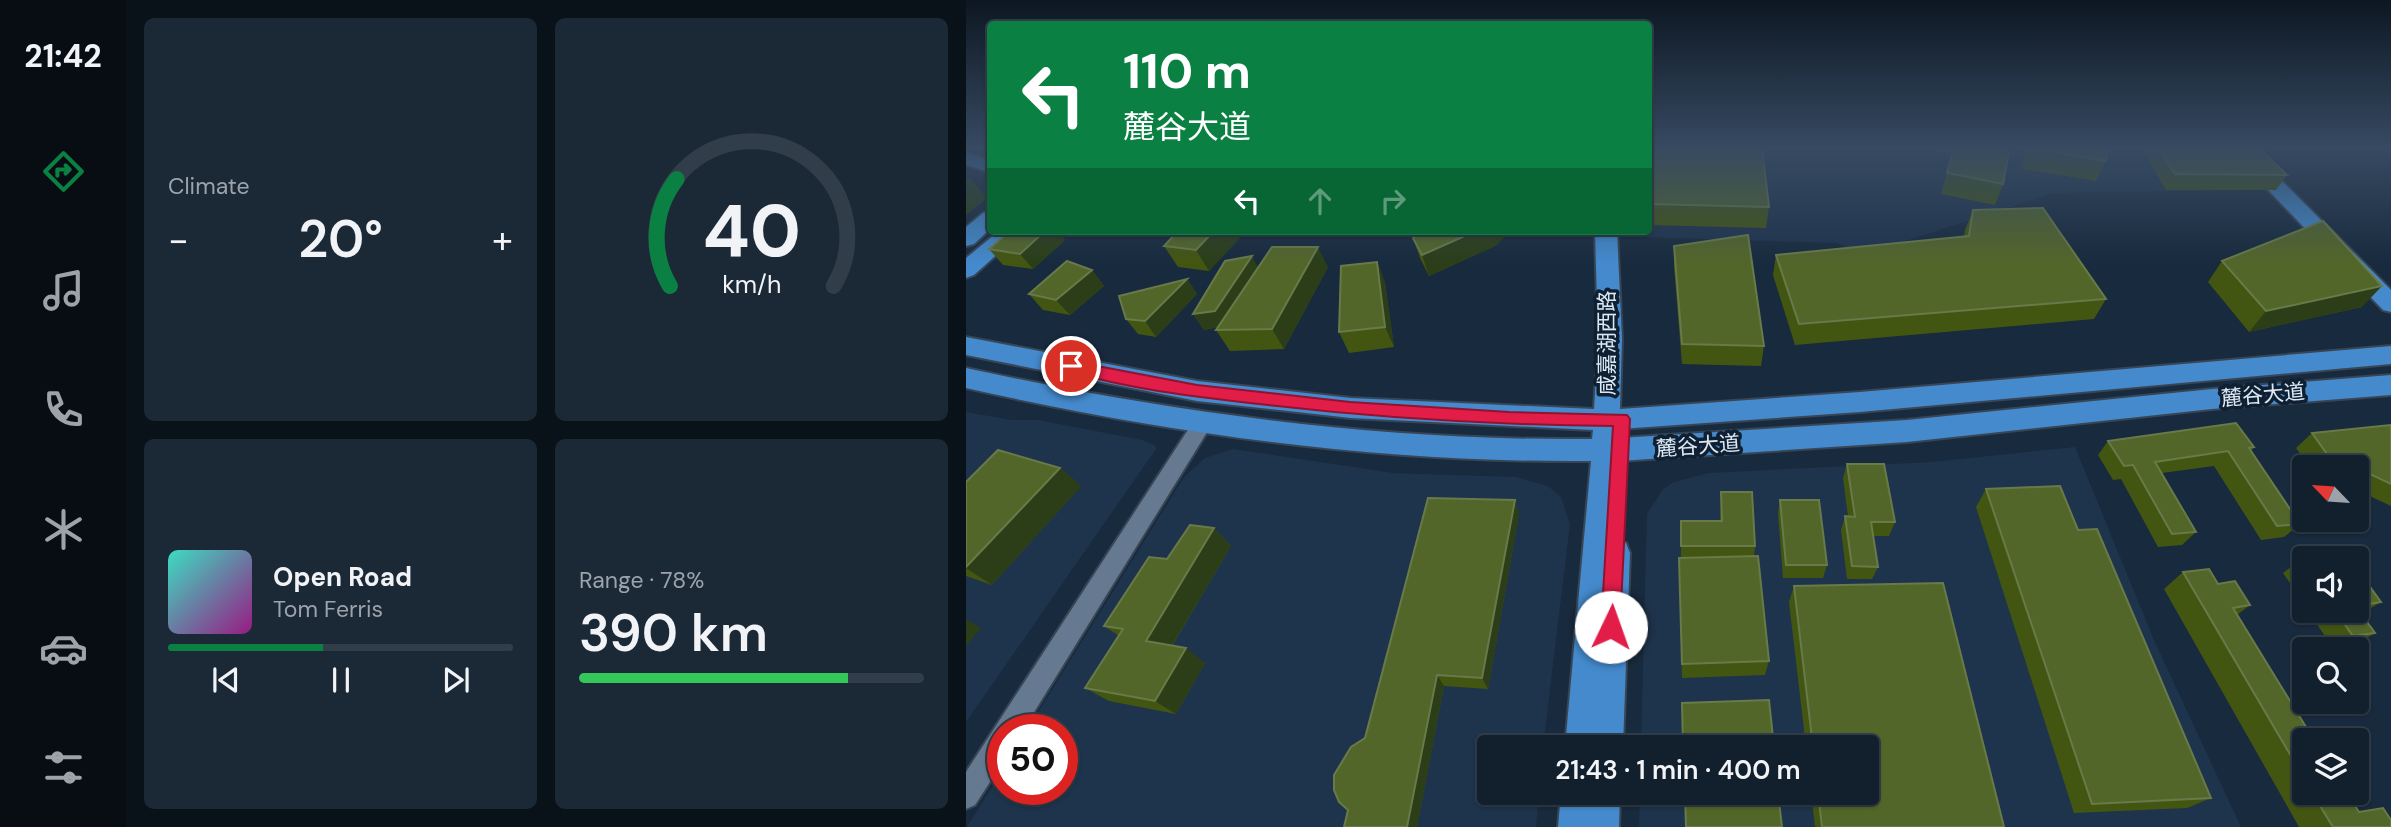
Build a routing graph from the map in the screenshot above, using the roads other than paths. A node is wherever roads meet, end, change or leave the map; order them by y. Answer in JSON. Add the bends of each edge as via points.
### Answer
{"nodes":[{"id":1,"x":2276,"y":187,"type":"edge"},
{"id":2,"x":2295,"y":187,"type":"edge"},
{"id":3,"x":987,"y":221,"type":"edge"},
{"id":4,"x":1007,"y":235,"type":"edge"},
{"id":5,"x":1606,"y":235,"type":"edge"},
{"id":6,"x":1618,"y":235,"type":"edge"},
{"id":7,"x":966,"y":239,"type":"edge"},
{"id":8,"x":993,"y":247,"type":"junction"},
{"id":9,"x":966,"y":270,"type":"edge"},
{"id":10,"x":966,"y":280,"type":"edge"},
{"id":11,"x":2391,"y":282,"type":"edge"},
{"id":12,"x":2391,"y":304,"type":"edge"},
{"id":13,"x":966,"y":324,"type":"edge"},
{"id":14,"x":974,"y":347,"type":"edge"},
{"id":15,"x":2391,"y":355,"type":"edge"},
{"id":16,"x":966,"y":378,"type":"edge"},
{"id":17,"x":2391,"y":385,"type":"edge"},
{"id":18,"x":1614,"y":420,"type":"junction"},
{"id":19,"x":1202,"y":424,"type":"junction"},
{"id":20,"x":1613,"y":450,"type":"junction"},
{"id":21,"x":1018,"y":714,"type":"edge"},
{"id":22,"x":1583,"y":735,"type":"edge"},
{"id":23,"x":1605,"y":735,"type":"edge"},
{"id":24,"x":987,"y":763,"type":"edge"},
{"id":25,"x":966,"y":796,"type":"edge"},
{"id":26,"x":1578,"y":805,"type":"edge"},
{"id":27,"x":1601,"y":805,"type":"edge"},
{"id":28,"x":1577,"y":827,"type":"edge"},
{"id":29,"x":1600,"y":827,"type":"edge"}],
"edges":[{"from":1,"to":12,"type":"main road"},
{"from":2,"to":11,"type":"main road"},
{"from":3,"to":7,"type":"main road"},
{"from":4,"to":8,"type":"main road"},
{"from":5,"to":18,"type":"main road","name":"咸嘉湖西路"},
{"from":6,"to":18,"type":"main road","name":"咸嘉湖西路","via":[[1623,339]]},
{"from":8,"to":9,"type":"main road"},
{"from":8,"to":10,"type":"main road"},
{"from":13,"to":14,"type":"main road"},
{"from":14,"to":18,"type":"main road","name":"麓谷大道","via":[[1158,384],[1272,400],[1417,413]]},
{"from":15,"to":18,"type":"main road","name":"麓谷大道"},
{"from":16,"to":19,"type":"main road","name":"麓谷大道"},
{"from":17,"to":20,"type":"main road","name":"麓谷大道","via":[[1907,431]]},
{"from":18,"to":20,"type":"main road","name":"咸嘉湖西路"},
{"from":19,"to":20,"type":"main road","name":"麓谷大道","via":[[1401,443]]},
{"from":19,"to":21,"type":"street"},
{"from":20,"to":22,"type":"main road","name":"咸嘉湖西路"},
{"from":20,"to":23,"type":"main road","name":"咸嘉湖西路"},
{"from":24,"to":25,"type":"street"},
{"from":26,"to":28,"type":"main road"},
{"from":27,"to":29,"type":"main road"}]}
